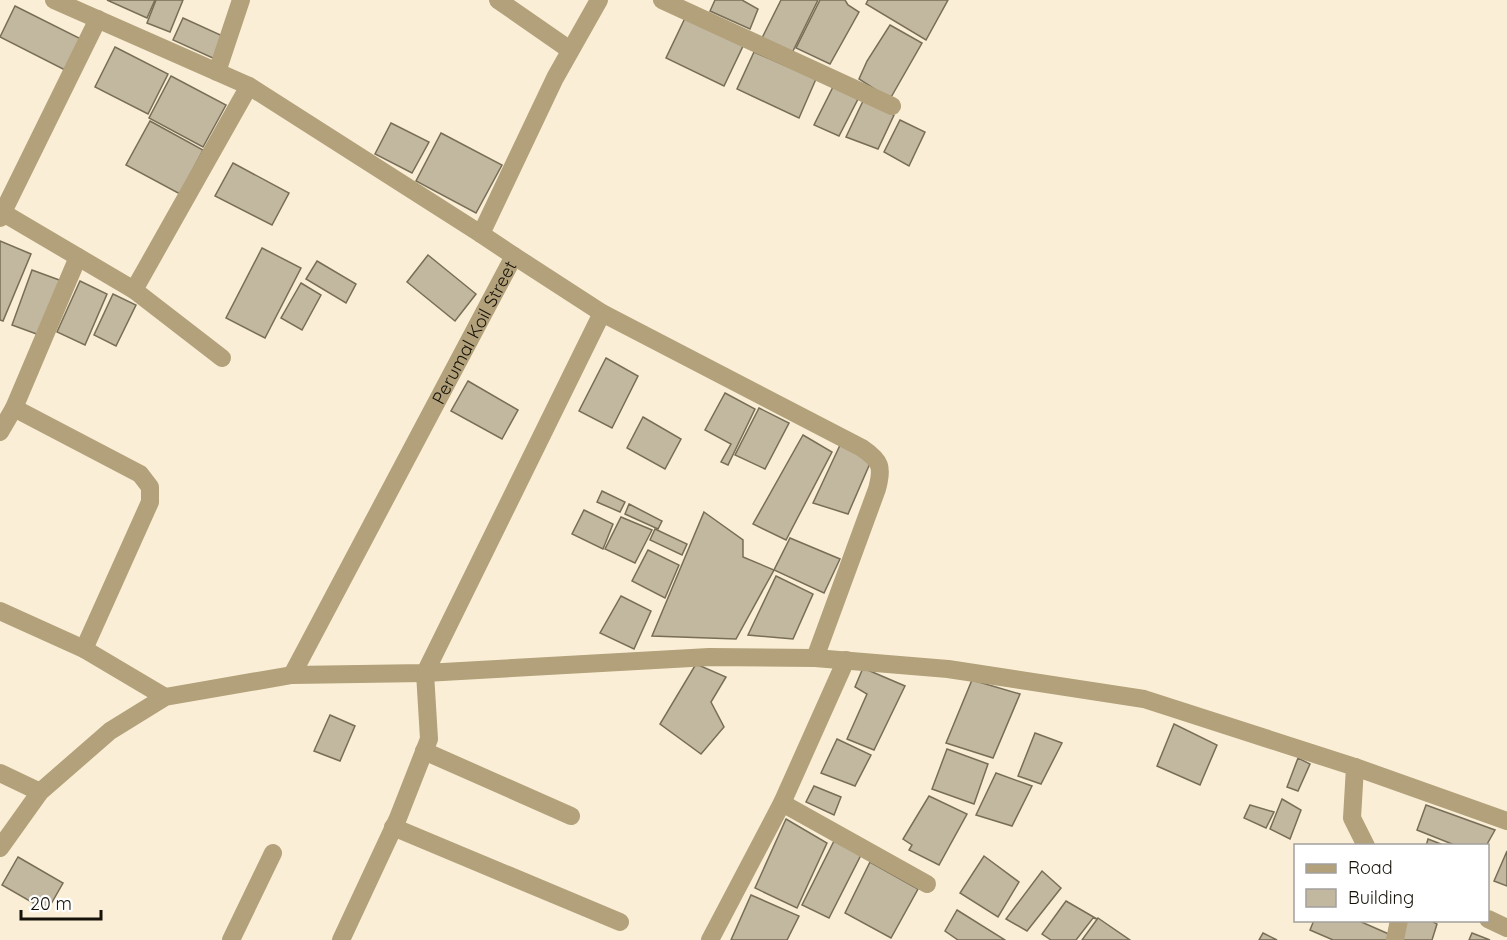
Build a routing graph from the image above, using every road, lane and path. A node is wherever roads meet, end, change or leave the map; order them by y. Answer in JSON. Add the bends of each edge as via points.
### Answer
{"nodes":[{"id":1,"x":54,"y":0,"type":"edge"},
{"id":2,"x":241,"y":0,"type":"edge"},
{"id":3,"x":498,"y":0,"type":"edge"},
{"id":4,"x":599,"y":0,"type":"edge"},
{"id":5,"x":662,"y":0,"type":"edge"},
{"id":6,"x":98,"y":19,"type":"junction"},
{"id":7,"x":570,"y":50,"type":"junction"},
{"id":8,"x":217,"y":72,"type":"junction"},
{"id":9,"x":249,"y":86,"type":"junction"},
{"id":10,"x":892,"y":106,"type":"dead end"},
{"id":11,"x":1,"y":213,"type":"edge"},
{"id":12,"x":481,"y":234,"type":"junction"},
{"id":13,"x":514,"y":256,"type":"junction"},
{"id":14,"x":78,"y":257,"type":"junction"},
{"id":15,"x":134,"y":290,"type":"junction"},
{"id":16,"x":602,"y":313,"type":"junction"},
{"id":17,"x":222,"y":358,"type":"dead end"},
{"id":18,"x":14,"y":408,"type":"junction"},
{"id":19,"x":0,"y":432,"type":"edge"},
{"id":20,"x":0,"y":611,"type":"edge"},
{"id":21,"x":84,"y":650,"type":"junction"},
{"id":22,"x":815,"y":658,"type":"junction"},
{"id":23,"x":846,"y":660,"type":"junction"},
{"id":24,"x":425,"y":673,"type":"junction"},
{"id":25,"x":292,"y":675,"type":"junction"},
{"id":26,"x":165,"y":697,"type":"junction"},
{"id":27,"x":424,"y":751,"type":"junction"},
{"id":28,"x":1355,"y":767,"type":"junction"},
{"id":29,"x":0,"y":772,"type":"edge"},
{"id":30,"x":40,"y":792,"type":"junction"},
{"id":31,"x":782,"y":803,"type":"junction"},
{"id":32,"x":571,"y":816,"type":"dead end"},
{"id":33,"x":1507,"y":821,"type":"edge"},
{"id":34,"x":393,"y":827,"type":"junction"},
{"id":35,"x":1365,"y":844,"type":"edge"},
{"id":36,"x":0,"y":848,"type":"edge"},
{"id":37,"x":273,"y":853,"type":"dead end"},
{"id":38,"x":927,"y":884,"type":"dead end"},
{"id":39,"x":1489,"y":919,"type":"edge"},
{"id":40,"x":620,"y":922,"type":"dead end"},
{"id":41,"x":1399,"y":922,"type":"edge"},
{"id":42,"x":1507,"y":928,"type":"edge"},
{"id":43,"x":231,"y":940,"type":"edge"},
{"id":44,"x":341,"y":940,"type":"edge"},
{"id":45,"x":710,"y":940,"type":"edge"},
{"id":46,"x":1395,"y":940,"type":"edge"}],
"edges":[{"from":1,"to":6,"type":"street","name":"Perumal Koil Street"},
{"from":2,"to":8,"type":"street"},
{"from":3,"to":7,"type":"street"},
{"from":4,"to":7,"type":"street"},
{"from":5,"to":10,"type":"street"},
{"from":6,"to":8,"type":"street","name":"Perumal Koil Street"},
{"from":6,"to":11,"type":"street"},
{"from":7,"to":12,"type":"street"},
{"from":8,"to":9,"type":"street","name":"Perumal Koil Street"},
{"from":9,"to":12,"type":"street","name":"Perumal Koil Street"},
{"from":9,"to":15,"type":"street"},
{"from":11,"to":14,"type":"street"},
{"from":12,"to":13,"type":"street","name":"Perumal Koil Street"},
{"from":13,"to":16,"type":"street"},
{"from":13,"to":25,"type":"street","name":"Perumal Koil Street"},
{"from":14,"to":15,"type":"street"},
{"from":14,"to":18,"type":"street"},
{"from":15,"to":17,"type":"street"},
{"from":16,"to":22,"type":"street","via":[[875,457],[881,474],[877,489]]},
{"from":16,"to":24,"type":"street"},
{"from":18,"to":19,"type":"street"},
{"from":18,"to":21,"type":"street","via":[[140,474],[150,487],[150,502]]},
{"from":20,"to":21,"type":"street"},
{"from":21,"to":26,"type":"street"},
{"from":22,"to":23,"type":"street"},
{"from":22,"to":24,"type":"street","via":[[710,657]]},
{"from":23,"to":28,"type":"street","via":[[948,669],[1144,699]]},
{"from":23,"to":31,"type":"street"},
{"from":24,"to":25,"type":"street"},
{"from":24,"to":27,"type":"street","via":[[429,739]]},
{"from":25,"to":26,"type":"street"},
{"from":26,"to":30,"type":"street","via":[[110,731]]},
{"from":27,"to":32,"type":"street"},
{"from":27,"to":34,"type":"street"},
{"from":28,"to":33,"type":"street"},
{"from":28,"to":35,"type":"street","via":[[1352,818]]},
{"from":29,"to":30,"type":"street"},
{"from":30,"to":36,"type":"street"},
{"from":31,"to":38,"type":"street"},
{"from":31,"to":45,"type":"street"},
{"from":34,"to":40,"type":"street"},
{"from":34,"to":44,"type":"street"},
{"from":37,"to":43,"type":"street"},
{"from":39,"to":42,"type":"street"},
{"from":41,"to":46,"type":"street"}]}
